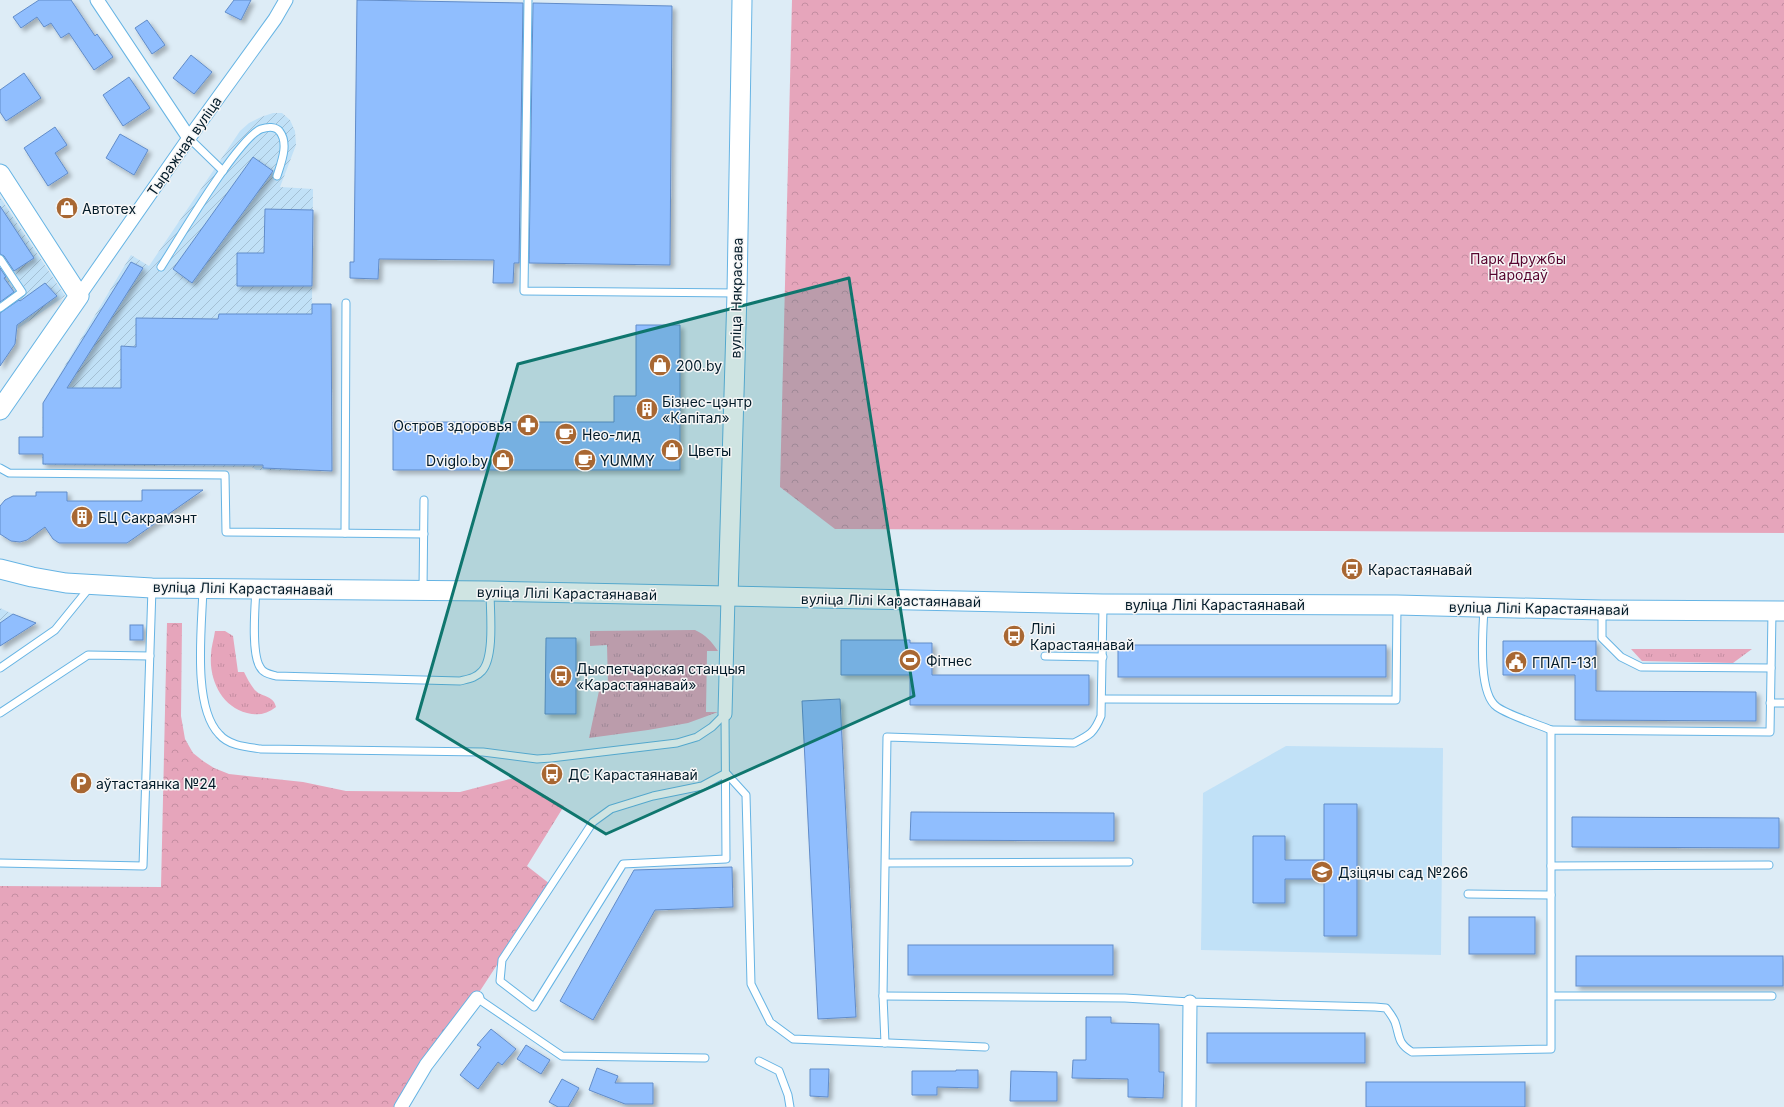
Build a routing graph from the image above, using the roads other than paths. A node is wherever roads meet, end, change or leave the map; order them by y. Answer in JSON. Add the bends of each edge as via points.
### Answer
{"nodes":[{"id":1,"x":97,"y":0,"type":"edge"},
{"id":2,"x":286,"y":0,"type":"edge"},
{"id":3,"x":528,"y":0,"type":"edge"},
{"id":4,"x":742,"y":0,"type":"edge"},
{"id":5,"x":189,"y":138,"type":"junction"},
{"id":6,"x":223,"y":172,"type":"junction"},
{"id":7,"x":0,"y":174,"type":"edge"},
{"id":8,"x":277,"y":176,"type":"dead end"},
{"id":9,"x":0,"y":258,"type":"edge"},
{"id":10,"x":161,"y":267,"type":"dead end"},
{"id":11,"x":737,"y":293,"type":"junction"},
{"id":12,"x":79,"y":296,"type":"junction"},
{"id":13,"x":346,"y":303,"type":"dead end"},
{"id":14,"x":0,"y":308,"type":"edge"},
{"id":15,"x":0,"y":410,"type":"edge"},
{"id":16,"x":0,"y":468,"type":"edge"},
{"id":17,"x":424,"y":500,"type":"dead end"},
{"id":18,"x":345,"y":533,"type":"junction"},
{"id":19,"x":424,"y":534,"type":"junction"},
{"id":20,"x":0,"y":569,"type":"edge"},
{"id":21,"x":91,"y":585,"type":"junction"},
{"id":22,"x":152,"y":588,"type":"junction"},
{"id":23,"x":203,"y":588,"type":"junction"},
{"id":24,"x":256,"y":588,"type":"junction"},
{"id":25,"x":423,"y":590,"type":"junction"},
{"id":26,"x":490,"y":591,"type":"junction"},
{"id":27,"x":728,"y":596,"type":"junction"},
{"id":28,"x":1103,"y":604,"type":"junction"},
{"id":29,"x":1397,"y":605,"type":"junction"},
{"id":30,"x":1484,"y":608,"type":"junction"},
{"id":31,"x":1602,"y":610,"type":"junction"},
{"id":32,"x":1778,"y":610,"type":"edge"},
{"id":33,"x":150,"y":656,"type":"junction"},
{"id":34,"x":1045,"y":656,"type":"dead end"},
{"id":35,"x":1103,"y":657,"type":"junction"},
{"id":36,"x":0,"y":668,"type":"edge"},
{"id":37,"x":1771,"y":668,"type":"junction"},
{"id":38,"x":1102,"y":699,"type":"junction"},
{"id":39,"x":1770,"y":703,"type":"junction"},
{"id":40,"x":1784,"y":703,"type":"edge"},
{"id":41,"x":0,"y":713,"type":"edge"},
{"id":42,"x":725,"y":714,"type":"junction"},
{"id":43,"x":1551,"y":730,"type":"junction"},
{"id":44,"x":726,"y":772,"type":"junction"},
{"id":45,"x":1129,"y":862,"type":"dead end"},
{"id":46,"x":886,"y":863,"type":"junction"},
{"id":47,"x":0,"y":864,"type":"edge"},
{"id":48,"x":1769,"y":865,"type":"dead end"},
{"id":49,"x":1551,"y":866,"type":"junction"},
{"id":50,"x":1468,"y":894,"type":"dead end"},
{"id":51,"x":1551,"y":895,"type":"junction"},
{"id":52,"x":883,"y":996,"type":"junction"},
{"id":53,"x":1552,"y":996,"type":"junction"},
{"id":54,"x":1772,"y":996,"type":"dead end"},
{"id":55,"x":477,"y":998,"type":"joint"},
{"id":56,"x":1190,"y":1002,"type":"junction"},
{"id":57,"x":885,"y":1043,"type":"junction"},
{"id":58,"x":984,"y":1047,"type":"dead end"},
{"id":59,"x":705,"y":1058,"type":"dead end"},
{"id":60,"x":759,"y":1061,"type":"dead end"},
{"id":61,"x":403,"y":1104,"type":"edge"},
{"id":62,"x":790,"y":1107,"type":"edge"},
{"id":63,"x":1190,"y":1107,"type":"edge"}],
"edges":[{"from":1,"to":5,"type":"street"},
{"from":2,"to":5,"type":"street","name":"Тыражная вуліца"},
{"from":3,"to":11,"type":"lane","via":[[524,291]]},
{"from":4,"to":11,"type":"main road","name":"вуліца Някрасава"},
{"from":5,"to":6,"type":"lane"},
{"from":5,"to":12,"type":"street","name":"Тыражная вуліца"},
{"from":6,"to":8,"type":"lane","via":[[240,147],[260,129],[271,127],[278,129],[283,136],[284,151]]},
{"from":6,"to":10,"type":"lane"},
{"from":7,"to":12,"type":"main road"},
{"from":9,"to":14,"type":"lane","via":[[22,292]]},
{"from":11,"to":27,"type":"main road","name":"вуліца Някрасава"},
{"from":12,"to":15,"type":"main road","name":"Тыражная вуліца"},
{"from":13,"to":18,"type":"lane"},
{"from":16,"to":18,"type":"lane","via":[[9,473],[225,475],[226,532]]},
{"from":17,"to":19,"type":"lane"},
{"from":18,"to":19,"type":"lane"},
{"from":19,"to":25,"type":"lane"},
{"from":20,"to":21,"type":"main road","name":"вуліца Лілі Карастаянавай","via":[[32,578]]},
{"from":21,"to":22,"type":"main road","name":"вуліца Лілі Карастаянавай"},
{"from":21,"to":36,"type":"lane","via":[[55,630]]},
{"from":22,"to":23,"type":"main road","name":"вуліца Лілі Карастаянавай"},
{"from":22,"to":33,"type":"lane"},
{"from":23,"to":24,"type":"main road","name":"вуліца Лілі Карастаянавай"},
{"from":23,"to":42,"type":"lane","via":[[202,698],[210,721],[219,735],[237,745],[261,749],[483,752],[537,760],[677,743],[696,737],[712,727]]},
{"from":24,"to":25,"type":"main road","name":"вуліца Лілі Карастаянавай"},
{"from":24,"to":26,"type":"lane","via":[[255,648],[260,667],[266,674],[460,682],[476,677],[484,670],[489,657]]},
{"from":25,"to":26,"type":"main road","name":"вуліца Лілі Карастаянавай"},
{"from":26,"to":27,"type":"main road","name":"вуліца Лілі Карастаянавай"},
{"from":27,"to":28,"type":"main road","name":"вуліца Лілі Карастаянавай"},
{"from":27,"to":42,"type":"street"},
{"from":28,"to":29,"type":"main road","name":"вуліца Лілі Карастаянавай"},
{"from":28,"to":35,"type":"lane"},
{"from":29,"to":30,"type":"main road","name":"вуліца Лілі Карастаянавай"},
{"from":29,"to":38,"type":"lane","via":[[1396,700]]},
{"from":30,"to":31,"type":"main road","name":"вуліца Лілі Карастаянавай"},
{"from":30,"to":43,"type":"lane","via":[[1484,678],[1488,695],[1496,707]]},
{"from":31,"to":32,"type":"main road","name":"вуліца Лілі Карастаянавай"},
{"from":31,"to":37,"type":"lane","via":[[1602,638],[1621,657],[1641,667]]},
{"from":32,"to":37,"type":"lane"},
{"from":33,"to":41,"type":"lane","via":[[88,655]]},
{"from":33,"to":47,"type":"lane","via":[[143,866]]},
{"from":34,"to":35,"type":"lane"},
{"from":35,"to":38,"type":"lane"},
{"from":37,"to":39,"type":"lane"},
{"from":38,"to":46,"type":"lane","via":[[1095,730],[1074,743],[887,737]]},
{"from":39,"to":40,"type":"lane"},
{"from":39,"to":43,"type":"lane","via":[[1770,732]]},
{"from":42,"to":44,"type":"lane"},
{"from":43,"to":49,"type":"lane"},
{"from":44,"to":44,"type":"lane","via":[[702,786],[653,796],[611,809],[593,822],[502,960],[500,981],[534,1007],[623,864],[726,859]]},
{"from":44,"to":57,"type":"lane","via":[[746,795],[751,984],[770,1022],[793,1039]]},
{"from":45,"to":46,"type":"lane"},
{"from":46,"to":52,"type":"lane"},
{"from":48,"to":49,"type":"lane"},
{"from":49,"to":51,"type":"lane"},
{"from":50,"to":51,"type":"lane"},
{"from":51,"to":53,"type":"lane"},
{"from":52,"to":56,"type":"lane","via":[[1125,998]]},
{"from":52,"to":57,"type":"lane"},
{"from":53,"to":54,"type":"lane"},
{"from":53,"to":56,"type":"lane","via":[[1551,1050],[1412,1052],[1403,1047],[1395,1021],[1386,1008]]},
{"from":55,"to":59,"type":"lane","via":[[562,1056]]},
{"from":55,"to":61,"type":"street","via":[[426,1065]]},
{"from":56,"to":63,"type":"street"},
{"from":57,"to":58,"type":"lane"},
{"from":60,"to":62,"type":"lane","via":[[779,1071]]}]}
